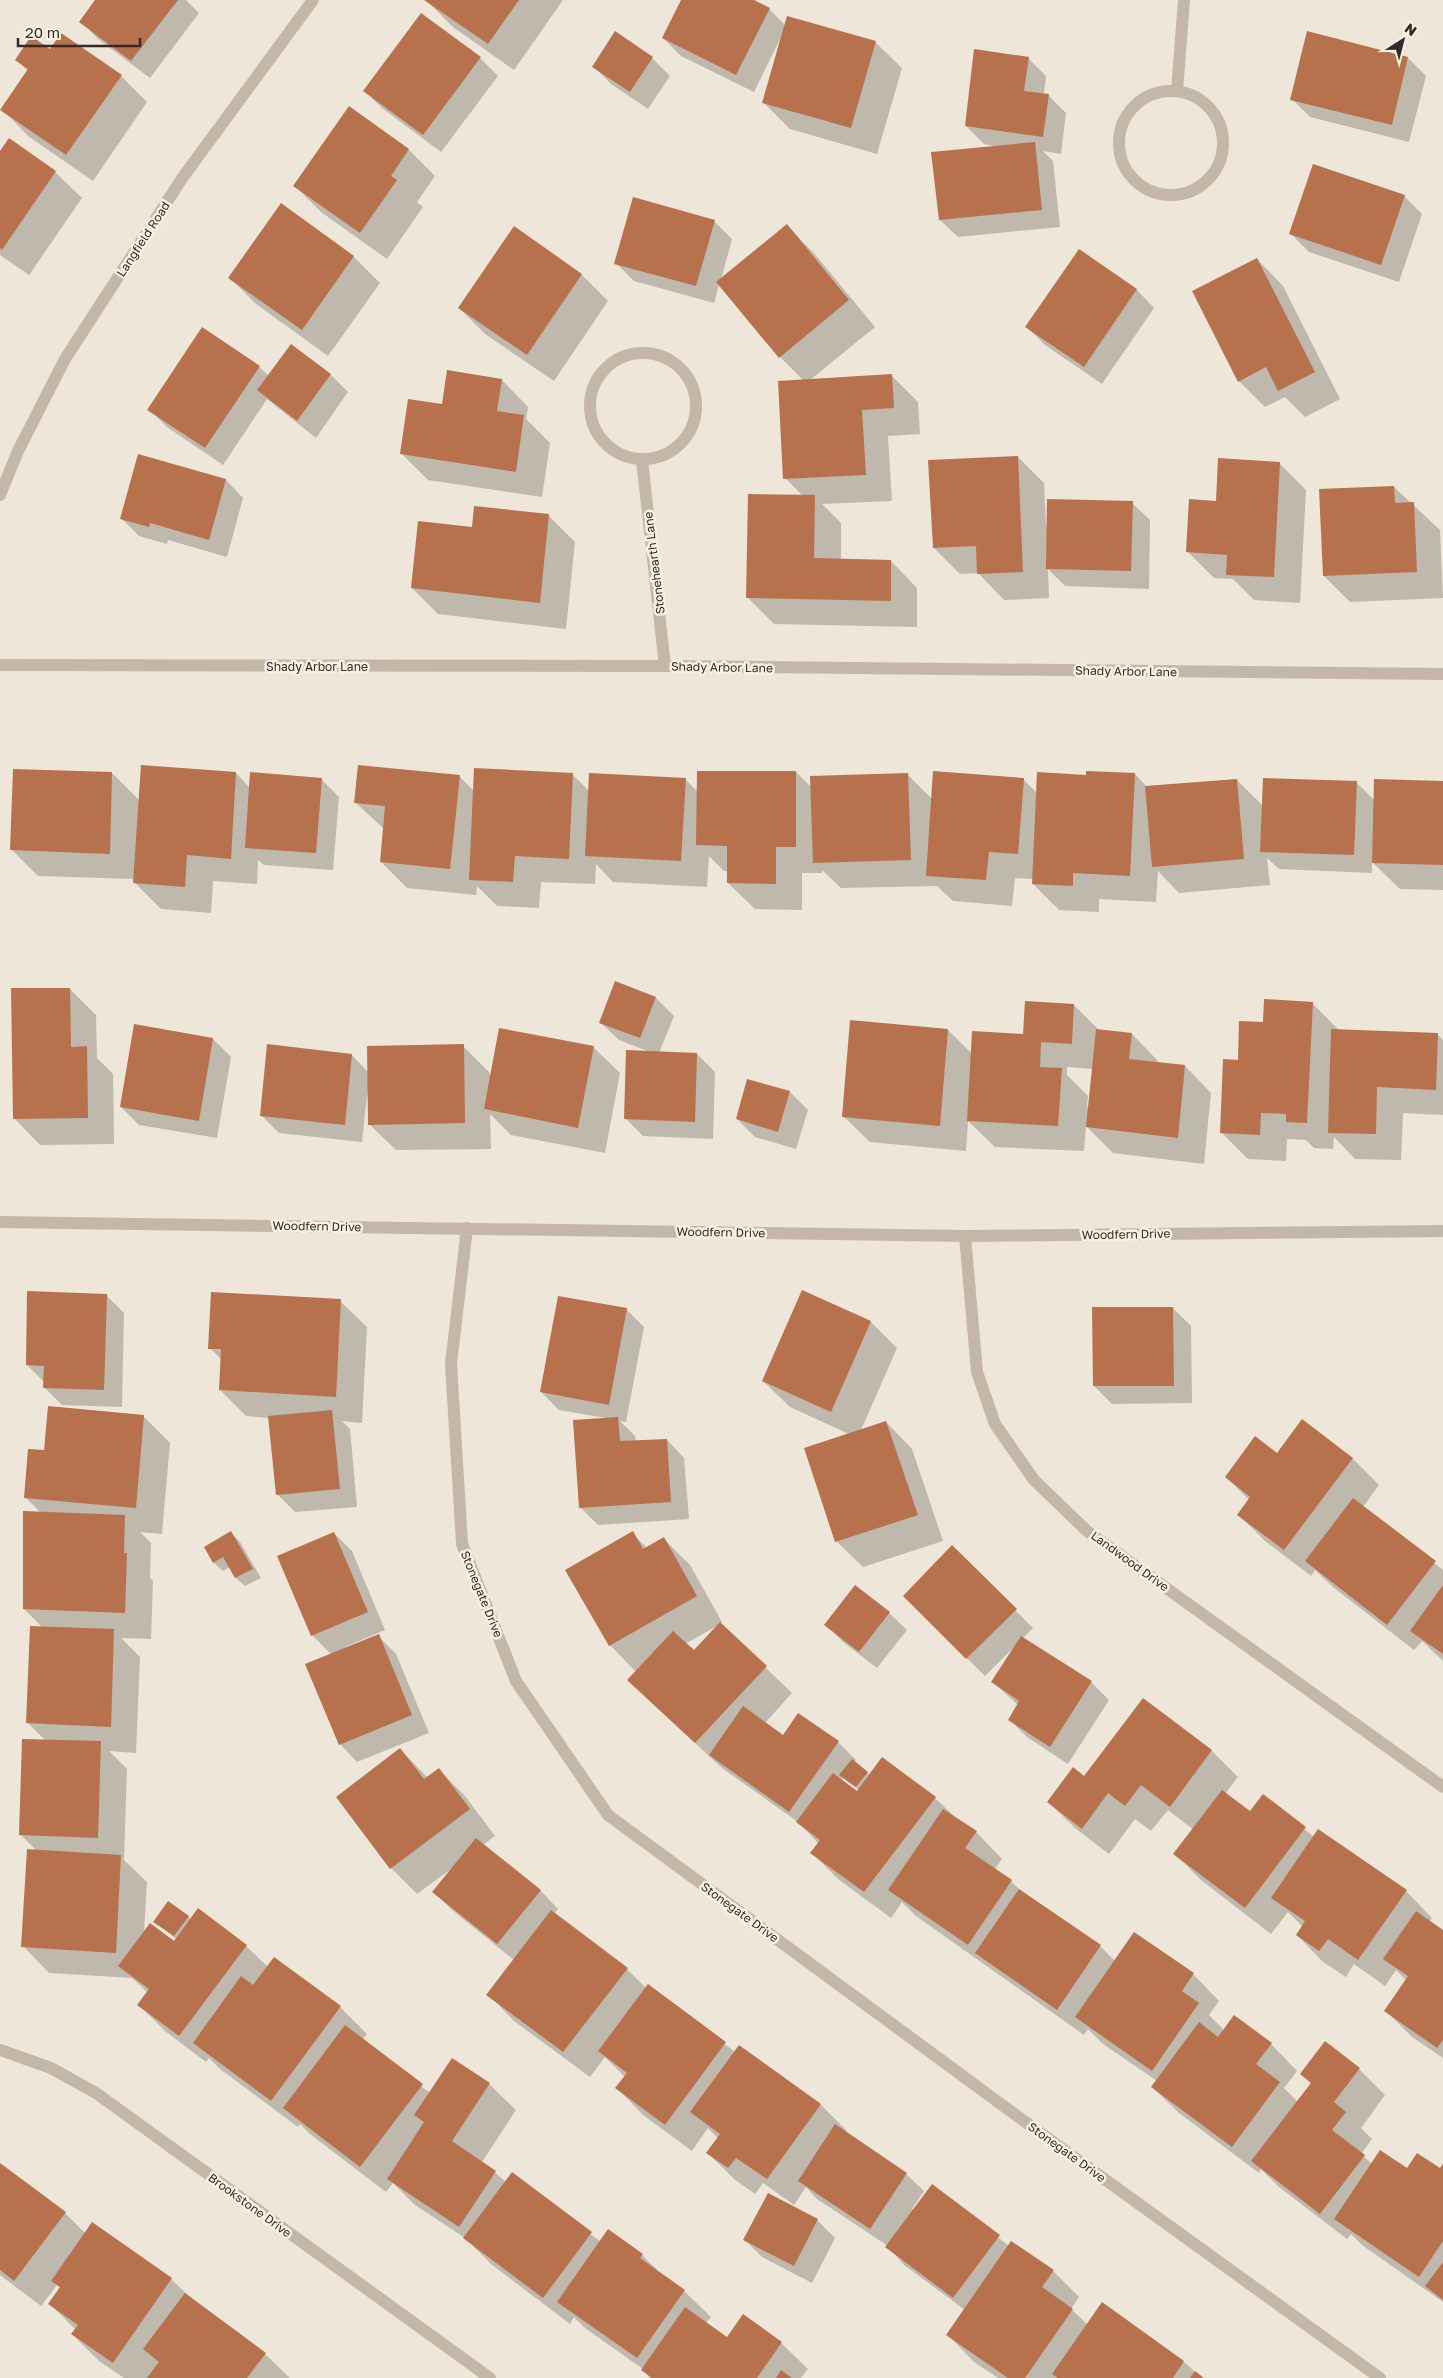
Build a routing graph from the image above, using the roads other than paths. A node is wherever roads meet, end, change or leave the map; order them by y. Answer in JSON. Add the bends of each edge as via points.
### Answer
{"nodes":[{"id":1,"x":313,"y":0,"type":"edge"},
{"id":2,"x":1184,"y":0,"type":"edge"},
{"id":3,"x":1177,"y":91,"type":"junction"},
{"id":4,"x":642,"y":460,"type":"junction"},
{"id":5,"x":0,"y":495,"type":"edge"},
{"id":6,"x":0,"y":665,"type":"edge"},
{"id":7,"x":665,"y":666,"type":"junction"},
{"id":8,"x":1443,"y":674,"type":"edge"},
{"id":9,"x":0,"y":1222,"type":"edge"},
{"id":10,"x":467,"y":1228,"type":"junction"},
{"id":11,"x":1443,"y":1231,"type":"edge"},
{"id":12,"x":965,"y":1236,"type":"junction"},
{"id":13,"x":1443,"y":1787,"type":"edge"},
{"id":14,"x":0,"y":2050,"type":"edge"},
{"id":15,"x":490,"y":2378,"type":"edge"},
{"id":16,"x":1380,"y":2378,"type":"edge"}],
"edges":[{"from":1,"to":5,"type":"street","name":"Langfield Road","via":[[183,177],[65,359],[18,451]]},
{"from":2,"to":3,"type":"street"},
{"from":3,"to":3,"type":"street","via":[[1152,94],[1132,108],[1120,130],[1119,156],[1132,178],[1152,192],[1177,196],[1201,187],[1217,168],[1224,144],[1217,119],[1201,101]]},
{"from":4,"to":4,"type":"street","via":[[674,450],[686,438],[696,406],[693,389],[674,362],[640,352],[607,366],[596,380],[590,398],[590,416],[596,433],[608,447],[624,456]]},
{"from":4,"to":7,"type":"street","name":"Stonehearth Lane"},
{"from":6,"to":7,"type":"street","name":"Shady Arbor Lane"},
{"from":7,"to":8,"type":"street","name":"Shady Arbor Lane"},
{"from":9,"to":10,"type":"street","name":"Woodfern Drive"},
{"from":10,"to":12,"type":"street","name":"Woodfern Drive"},
{"from":10,"to":16,"type":"street","name":"Stonegate Drive","via":[[451,1364],[462,1544],[516,1681],[608,1815]]},
{"from":11,"to":12,"type":"street","name":"Woodfern Drive"},
{"from":12,"to":13,"type":"street","name":"Landwood Drive","via":[[977,1372],[995,1424],[1034,1480],[1087,1530]]},
{"from":14,"to":15,"type":"street","name":"Brookstone Drive","via":[[51,2068],[96,2093]]}]}
